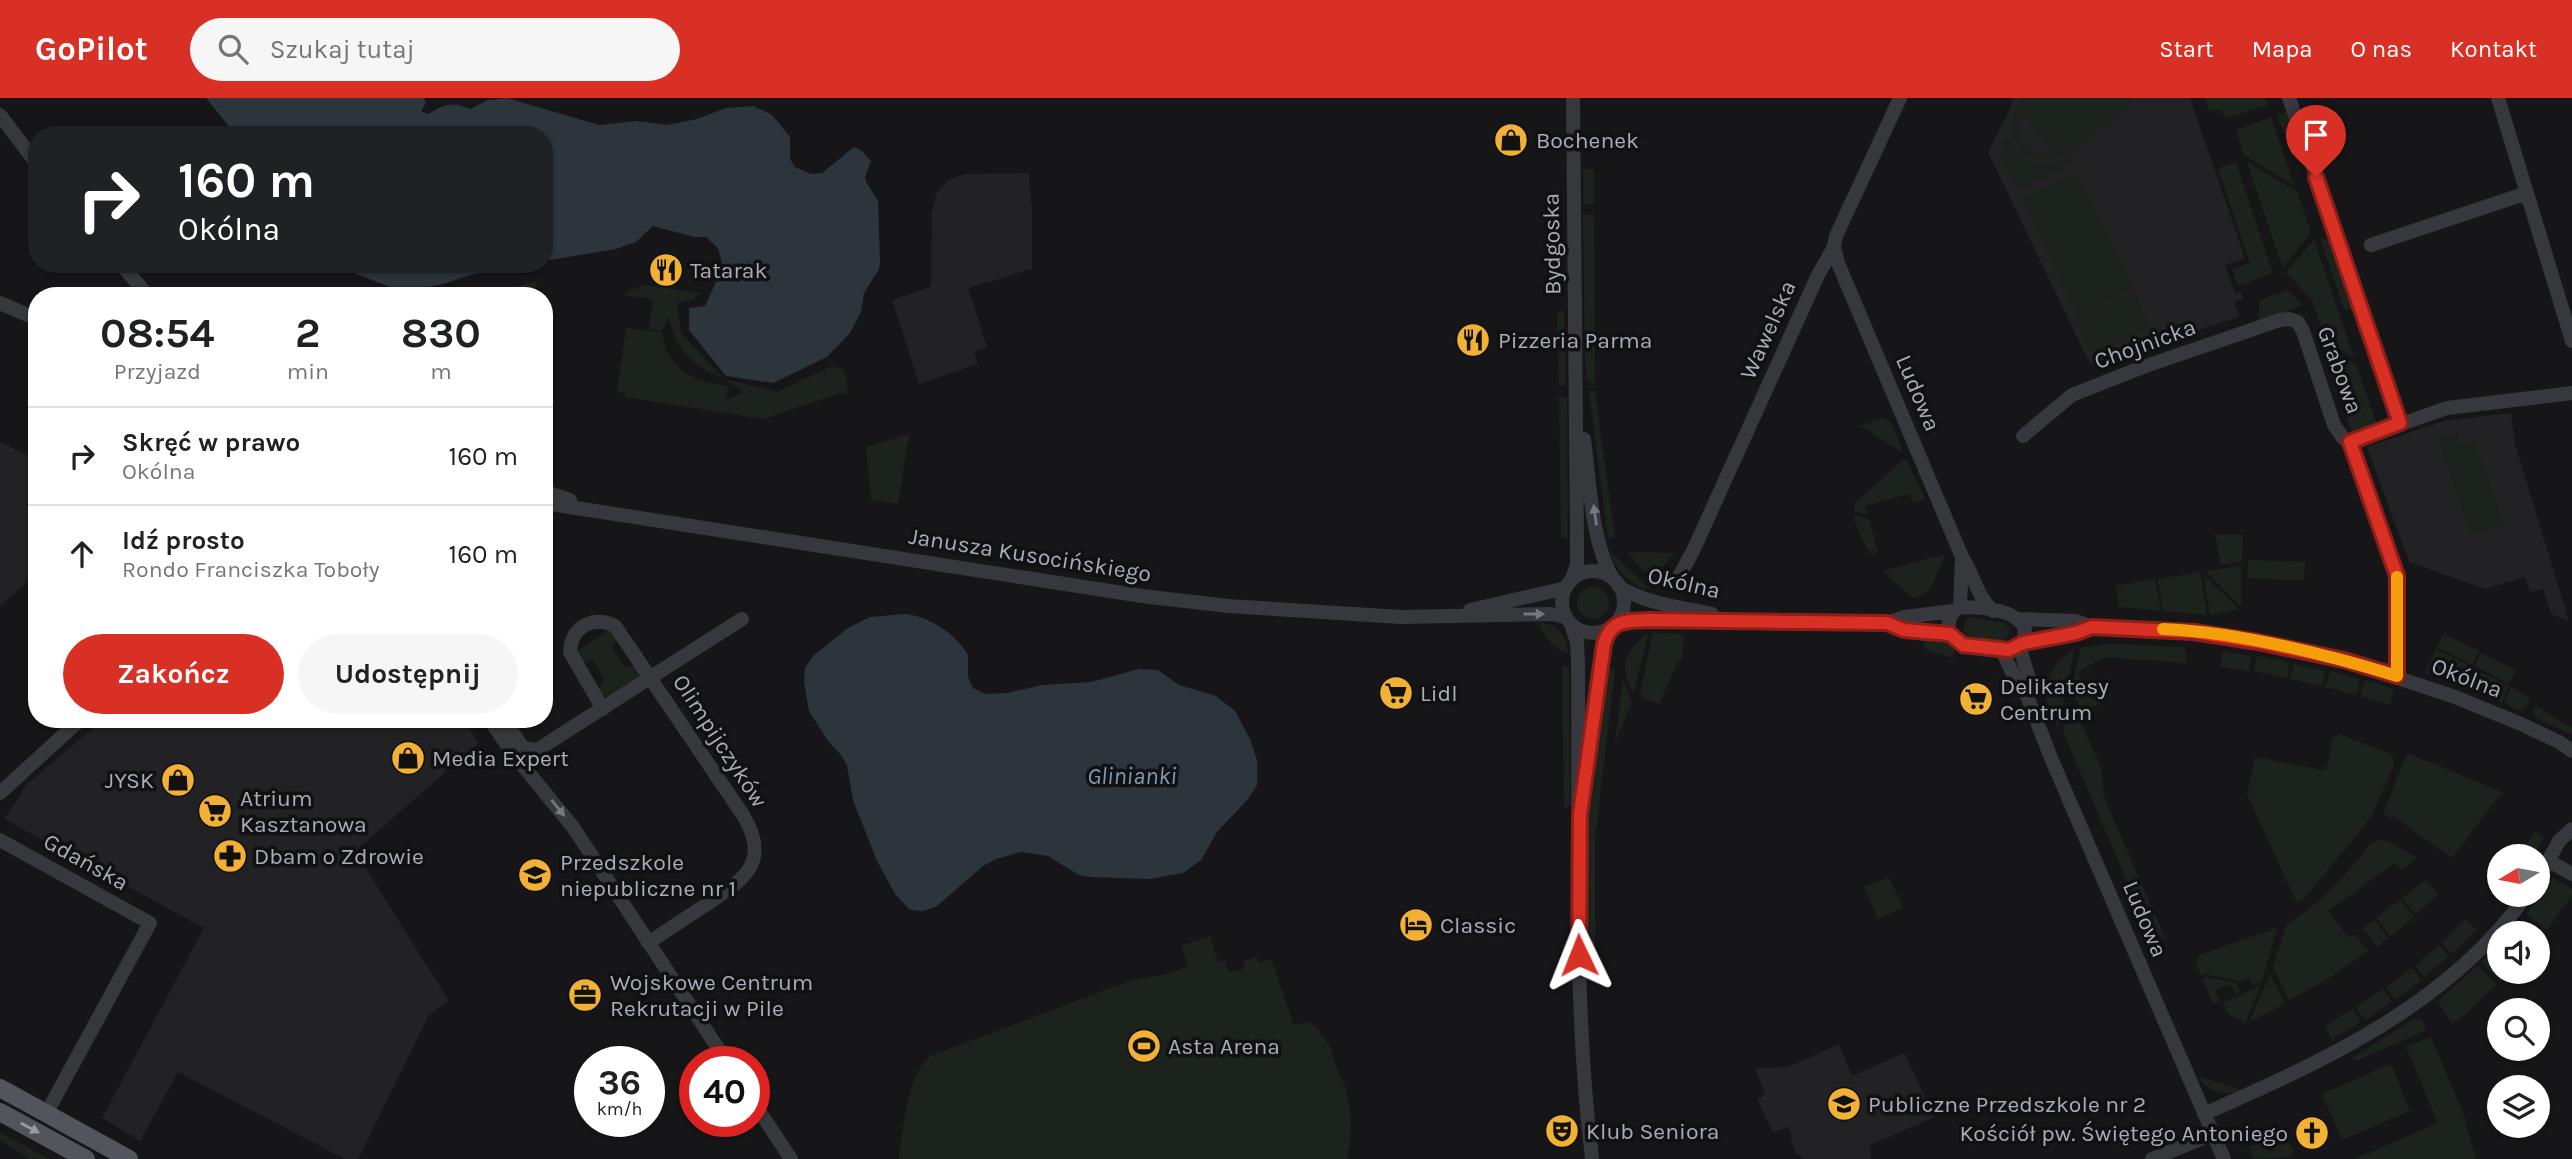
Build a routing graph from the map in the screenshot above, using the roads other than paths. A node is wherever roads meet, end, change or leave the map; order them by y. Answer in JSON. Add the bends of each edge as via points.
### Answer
{"nodes":[{"id":1,"x":1573,"y":98,"type":"edge"},
{"id":2,"x":1900,"y":98,"type":"edge"},
{"id":3,"x":2289,"y":98,"type":"edge"},
{"id":4,"x":2498,"y":98,"type":"edge"},
{"id":5,"x":0,"y":115,"type":"edge"},
{"id":6,"x":28,"y":152,"type":"edge"},
{"id":7,"x":2527,"y":193,"type":"junction"},
{"id":8,"x":2371,"y":245,"type":"dead end"},
{"id":9,"x":1834,"y":247,"type":"junction"},
{"id":10,"x":129,"y":273,"type":"edge"},
{"id":11,"x":140,"y":287,"type":"edge"},
{"id":12,"x":0,"y":303,"type":"edge"},
{"id":13,"x":28,"y":315,"type":"edge"},
{"id":14,"x":2294,"y":320,"type":"joint"},
{"id":15,"x":2572,"y":341,"type":"edge"},
{"id":16,"x":1576,"y":389,"type":"junction"},
{"id":17,"x":2572,"y":393,"type":"edge"},
{"id":18,"x":2400,"y":423,"type":"junction"},
{"id":19,"x":2023,"y":436,"type":"dead end"},
{"id":20,"x":2350,"y":442,"type":"junction"},
{"id":21,"x":553,"y":494,"type":"edge"},
{"id":22,"x":553,"y":504,"type":"edge"},
{"id":23,"x":604,"y":512,"type":"junction"},
{"id":24,"x":1962,"y":557,"type":"junction"},
{"id":25,"x":1677,"y":580,"type":"dead end"},
{"id":26,"x":1616,"y":583,"type":"junction"},
{"id":27,"x":1568,"y":584,"type":"junction"},
{"id":28,"x":1961,"y":590,"type":"junction"},
{"id":29,"x":1957,"y":609,"type":"junction"},
{"id":30,"x":1993,"y":611,"type":"junction"},
{"id":31,"x":1937,"y":613,"type":"junction"},
{"id":32,"x":1452,"y":615,"type":"junction"},
{"id":33,"x":742,"y":619,"type":"dead end"},
{"id":34,"x":2020,"y":619,"type":"junction"},
{"id":35,"x":1741,"y":620,"type":"junction"},
{"id":36,"x":1569,"y":621,"type":"junction"},
{"id":37,"x":1887,"y":623,"type":"junction"},
{"id":38,"x":1611,"y":627,"type":"junction"},
{"id":39,"x":2092,"y":627,"type":"junction"},
{"id":40,"x":1950,"y":634,"type":"junction"},
{"id":41,"x":2047,"y":639,"type":"junction"},
{"id":42,"x":2021,"y":645,"type":"junction"},
{"id":43,"x":2003,"y":650,"type":"junction"},
{"id":44,"x":2026,"y":667,"type":"junction"},
{"id":45,"x":2397,"y":676,"type":"junction"},
{"id":46,"x":652,"y":678,"type":"junction"},
{"id":47,"x":2027,"y":696,"type":"junction"},
{"id":48,"x":603,"y":709,"type":"junction"},
{"id":49,"x":71,"y":728,"type":"edge"},
{"id":50,"x":497,"y":728,"type":"edge"},
{"id":51,"x":508,"y":728,"type":"edge"},
{"id":52,"x":519,"y":751,"type":"junction"},
{"id":53,"x":2572,"y":751,"type":"edge"},
{"id":54,"x":0,"y":793,"type":"edge"},
{"id":55,"x":1580,"y":814,"type":"junction"},
{"id":56,"x":2572,"y":829,"type":"edge"},
{"id":57,"x":0,"y":840,"type":"edge"},
{"id":58,"x":2550,"y":859,"type":"edge"},
{"id":59,"x":2550,"y":862,"type":"edge"},
{"id":60,"x":2572,"y":874,"type":"edge"},
{"id":61,"x":2517,"y":907,"type":"edge"},
{"id":62,"x":648,"y":943,"type":"junction"},
{"id":63,"x":716,"y":1046,"type":"edge"},
{"id":64,"x":0,"y":1088,"type":"edge"},
{"id":65,"x":0,"y":1112,"type":"edge"},
{"id":66,"x":46,"y":1114,"type":"junction"},
{"id":67,"x":2204,"y":1114,"type":"junction"},
{"id":68,"x":770,"y":1127,"type":"edge"},
{"id":69,"x":2213,"y":1134,"type":"junction"},
{"id":70,"x":86,"y":1159,"type":"edge"},
{"id":71,"x":129,"y":1159,"type":"edge"},
{"id":72,"x":791,"y":1159,"type":"edge"},
{"id":73,"x":1592,"y":1159,"type":"edge"},
{"id":74,"x":2152,"y":1159,"type":"edge"},
{"id":75,"x":2224,"y":1159,"type":"edge"}],
"edges":[{"from":1,"to":16,"type":"street","name":"Bydgoska"},
{"from":2,"to":9,"type":"street","name":"Wawelska"},
{"from":3,"to":18,"type":"street","name":"Grabowa"},
{"from":4,"to":7,"type":"street"},
{"from":5,"to":6,"type":"street"},
{"from":7,"to":8,"type":"street"},
{"from":7,"to":15,"type":"street"},
{"from":9,"to":24,"type":"street","name":"Ludowa"},
{"from":9,"to":25,"type":"street","name":"Wawelska"},
{"from":10,"to":11,"type":"street"},
{"from":12,"to":13,"type":"street"},
{"from":14,"to":19,"type":"street","name":"Chojnicka","via":[[2280,320],[2071,395]]},
{"from":14,"to":20,"type":"street","name":"Grabowa","via":[[2303,331],[2334,425]]},
{"from":26,"to":16,"type":"street","name":"Bydgoska","one_way":true,"via":[[1603,562],[1599,543]]},
{"from":16,"to":27,"type":"street","name":"Bydgoska","via":[[1577,564]]},
{"from":17,"to":18,"type":"street","via":[[2447,408]]},
{"from":18,"to":20,"type":"street"},
{"from":20,"to":45,"type":"street","name":"Grabowa","via":[[2397,576]]},
{"from":21,"to":23,"type":"street","name":"Janusza Kusocińskiego"},
{"from":22,"to":23,"type":"street","name":"Janusza Kusocińskiego"},
{"from":23,"to":32,"type":"street","name":"Janusza Kusocińskiego","via":[[1165,599],[1338,614]]},
{"from":24,"to":28,"type":"street","name":"Ludowa"},
{"from":24,"to":30,"type":"street","name":"Ludowa","via":[[1983,601]]},
{"from":26,"to":27,"type":"street","via":[[1606,574],[1590,572]]},
{"from":26,"to":35,"type":"street","name":"Okólna","via":[[1634,596]]},
{"from":26,"to":38,"type":"street","via":[[1624,603]]},
{"from":27,"to":32,"type":"street","name":"Janusza Kusocińskiego"},
{"from":27,"to":36,"type":"street","via":[[1562,602]]},
{"from":28,"to":29,"type":"street","name":"Ludowa"},
{"from":28,"to":31,"type":"street"},
{"from":29,"to":30,"type":"street","name":"Okólna"},
{"from":29,"to":31,"type":"street","name":"Okólna"},
{"from":29,"to":40,"type":"street","name":"Ludowa","via":[[1948,625]]},
{"from":30,"to":34,"type":"street","name":"Okólna"},
{"from":31,"to":37,"type":"street","name":"Okólna"},
{"from":32,"to":36,"type":"street","name":"Janusza Kusocińskiego","one_way":true,"via":[[1551,614]]},
{"from":33,"to":46,"type":"street","name":"Olimpijczyków"},
{"from":34,"to":39,"type":"street","name":"Okólna","via":[[2076,621]]},
{"from":34,"to":42,"type":"street","name":"Ludowa","via":[[2025,629]]},
{"from":35,"to":37,"type":"street","name":"Okólna"},
{"from":35,"to":38,"type":"street","name":"Okólna","via":[[1649,620]]},
{"from":36,"to":38,"type":"street","via":[[1586,632]]},
{"from":36,"to":55,"type":"street","via":[[1577,642]]},
{"from":37,"to":40,"type":"street","name":"Okólna","via":[[1904,630]]},
{"from":38,"to":55,"type":"street","via":[[1593,709]]},
{"from":39,"to":41,"type":"street","name":"Okólna"},
{"from":39,"to":45,"type":"street","name":"Okólna","via":[[2170,629],[2233,638],[2344,660]]},
{"from":40,"to":43,"type":"street","name":"Okólna","via":[[1963,645]]},
{"from":41,"to":42,"type":"street","name":"Okólna"},
{"from":41,"to":44,"type":"street"},
{"from":42,"to":43,"type":"street","name":"Okólna"},
{"from":42,"to":44,"type":"street","name":"Ludowa"},
{"from":43,"to":47,"type":"street","name":"Ludowa"},
{"from":44,"to":47,"type":"street","name":"Ludowa"},
{"from":45,"to":53,"type":"street","name":"Okólna","via":[[2521,724]]},
{"from":46,"to":48,"type":"street","name":"Olimpijczyków"},
{"from":46,"to":48,"type":"street","name":"Olimpijczyków","via":[[615,626],[600,621],[583,626],[572,640],[571,656]]},
{"from":46,"to":62,"type":"street","name":"Olimpijczyków","via":[[752,830],[755,848],[751,867],[738,883]]},
{"from":47,"to":67,"type":"street","name":"Ludowa"},
{"from":48,"to":52,"type":"street","name":"Olimpijczyków","via":[[537,750]]},
{"from":49,"to":54,"type":"street"},
{"from":50,"to":52,"type":"street"},
{"from":51,"to":52,"type":"street"},
{"from":52,"to":62,"type":"street","one_way":true},
{"from":55,"to":73,"type":"street","via":[[1580,1004]]},
{"from":56,"to":58,"type":"street"},
{"from":57,"to":66,"type":"street","name":"Gdańska","via":[[150,923]]},
{"from":59,"to":60,"type":"street"},
{"from":61,"to":67,"type":"street","via":[[2465,962],[2406,1010],[2339,1052]]},
{"from":62,"to":63,"type":"street"},
{"from":64,"to":66,"type":"main road"},
{"from":65,"to":70,"type":"main road","one_way":true},
{"from":66,"to":71,"type":"main road"},
{"from":67,"to":69,"type":"street","name":"Ludowa"},
{"from":68,"to":72,"type":"street"},
{"from":69,"to":74,"type":"street"},
{"from":69,"to":75,"type":"street","name":"Ludowa"}]}
